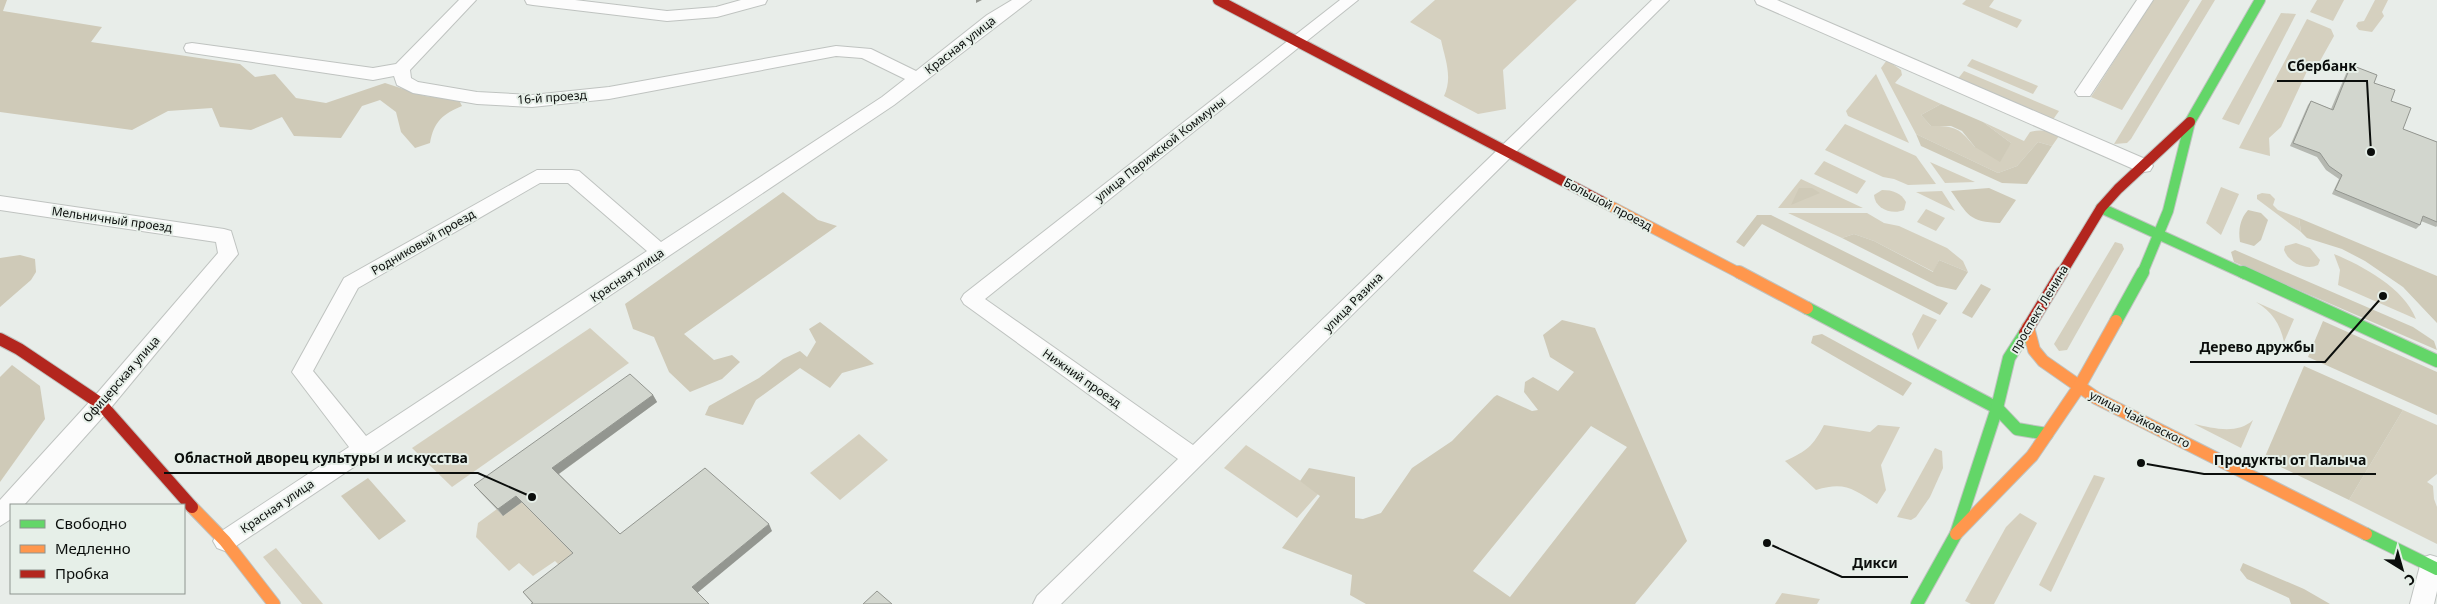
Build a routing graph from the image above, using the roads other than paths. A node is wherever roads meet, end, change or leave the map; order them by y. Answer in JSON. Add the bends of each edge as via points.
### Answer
{"nodes":[{"id":1,"x":468,"y":0,"type":"edge"},
{"id":2,"x":533,"y":0,"type":"edge"},
{"id":3,"x":759,"y":0,"type":"edge"},
{"id":4,"x":1023,"y":0,"type":"edge"},
{"id":5,"x":1218,"y":0,"type":"edge"},
{"id":6,"x":1350,"y":0,"type":"edge"},
{"id":7,"x":1661,"y":0,"type":"edge"},
{"id":8,"x":1763,"y":0,"type":"edge"},
{"id":9,"x":2145,"y":0,"type":"edge"},
{"id":10,"x":2260,"y":0,"type":"edge"},
{"id":11,"x":1297,"y":41,"type":"junction"},
{"id":12,"x":192,"y":48,"type":"dead end"},
{"id":13,"x":401,"y":69,"type":"junction"},
{"id":14,"x":917,"y":78,"type":"junction"},
{"id":15,"x":2084,"y":92,"type":"dead end"},
{"id":16,"x":2190,"y":122,"type":"junction"},
{"id":17,"x":1506,"y":150,"type":"junction"},
{"id":18,"x":2144,"y":166,"type":"junction"},
{"id":19,"x":0,"y":203,"type":"edge"},
{"id":20,"x":2101,"y":208,"type":"junction"},
{"id":21,"x":2159,"y":235,"type":"junction"},
{"id":22,"x":224,"y":236,"type":"joint"},
{"id":23,"x":660,"y":252,"type":"junction"},
{"id":24,"x":970,"y":299,"type":"joint"},
{"id":25,"x":2028,"y":327,"type":"junction"},
{"id":26,"x":0,"y":339,"type":"edge"},
{"id":27,"x":2437,"y":361,"type":"edge"},
{"id":28,"x":2079,"y":387,"type":"junction"},
{"id":29,"x":101,"y":404,"type":"junction"},
{"id":30,"x":1998,"y":408,"type":"junction"},
{"id":31,"x":2047,"y":434,"type":"junction"},
{"id":32,"x":363,"y":449,"type":"junction"},
{"id":33,"x":1194,"y":458,"type":"junction"},
{"id":34,"x":11,"y":504,"type":"edge"},
{"id":35,"x":10,"y":505,"type":"edge"},
{"id":36,"x":0,"y":516,"type":"edge"},
{"id":37,"x":1956,"y":534,"type":"junction"},
{"id":38,"x":226,"y":540,"type":"junction"},
{"id":39,"x":2433,"y":567,"type":"edge"},
{"id":40,"x":274,"y":604,"type":"edge"},
{"id":41,"x":1045,"y":604,"type":"edge"},
{"id":42,"x":1917,"y":604,"type":"edge"},
{"id":43,"x":2422,"y":604,"type":"edge"}],
"edges":[{"from":1,"to":13,"type":"street"},
{"from":2,"to":3,"type":"street","via":[[667,16],[717,12]]},
{"from":4,"to":14,"type":"street","name":"Красная улица"},
{"from":5,"to":11,"type":"main road","name":"Большой проезд"},
{"from":6,"to":11,"type":"street","name":"улица Парижской Коммуны"},
{"from":7,"to":17,"type":"street","name":"улица Разина"},
{"from":8,"to":18,"type":"street"},
{"from":9,"to":15,"type":"street"},
{"from":10,"to":16,"type":"main road","name":"проспект Ленина"},
{"from":11,"to":17,"type":"main road","name":"Большой проезд"},
{"from":11,"to":24,"type":"street","name":"улица Парижской Коммуны"},
{"from":12,"to":13,"type":"street","via":[[373,74]]},
{"from":13,"to":14,"type":"street","name":"16-й проезд","via":[[403,81],[413,87],[477,98],[532,101],[609,92],[836,51],[865,53]]},
{"from":14,"to":23,"type":"street","name":"Красная улица"},
{"from":16,"to":18,"type":"main road","name":"проспект Ленина"},
{"from":16,"to":21,"type":"main road","name":"проспект Ленина"},
{"from":17,"to":30,"type":"main road","name":"Большой проезд"},
{"from":17,"to":33,"type":"street","name":"улица Разина"},
{"from":18,"to":20,"type":"main road","name":"проспект Ленина"},
{"from":19,"to":22,"type":"street","name":"Мельничный проезд"},
{"from":20,"to":21,"type":"main road"},
{"from":20,"to":25,"type":"main road","name":"проспект Ленина"},
{"from":21,"to":27,"type":"main road"},
{"from":21,"to":28,"type":"main road","name":"проспект Ленина","via":[[2148,263]]},
{"from":22,"to":29,"type":"street","name":"Офицерская улица","via":[[228,254]]},
{"from":23,"to":32,"type":"street","name":"Красная улица"},
{"from":23,"to":32,"type":"street","name":"Родниковый проезд","via":[[572,176],[537,177],[351,282],[302,372]]},
{"from":24,"to":33,"type":"street","name":"Нижний проезд"},
{"from":25,"to":28,"type":"main road","name":"улица Чайковского","via":[[2034,350],[2043,361]]},
{"from":25,"to":30,"type":"main road","name":"проспект Ленина","via":[[2010,358]]},
{"from":26,"to":29,"type":"main road"},
{"from":28,"to":31,"type":"main road","name":"проспект Ленина"},
{"from":28,"to":39,"type":"main road","name":"улица Чайковского"},
{"from":29,"to":34,"type":"street","name":"Офицерская улица"},
{"from":29,"to":38,"type":"main road","via":[[200,516]]},
{"from":30,"to":31,"type":"main road","via":[[2017,429]]},
{"from":30,"to":37,"type":"main road","name":"проспект Ленина"},
{"from":31,"to":37,"type":"main road","name":"проспект Ленина","via":[[2032,456]]},
{"from":32,"to":38,"type":"street","name":"Красная улица"},
{"from":33,"to":41,"type":"street","name":"улица Разина"},
{"from":35,"to":36,"type":"street","name":"Офицерская улица"},
{"from":37,"to":42,"type":"main road","name":"проспект Ленина"},
{"from":38,"to":40,"type":"main road"},
{"from":39,"to":43,"type":"street"}]}
